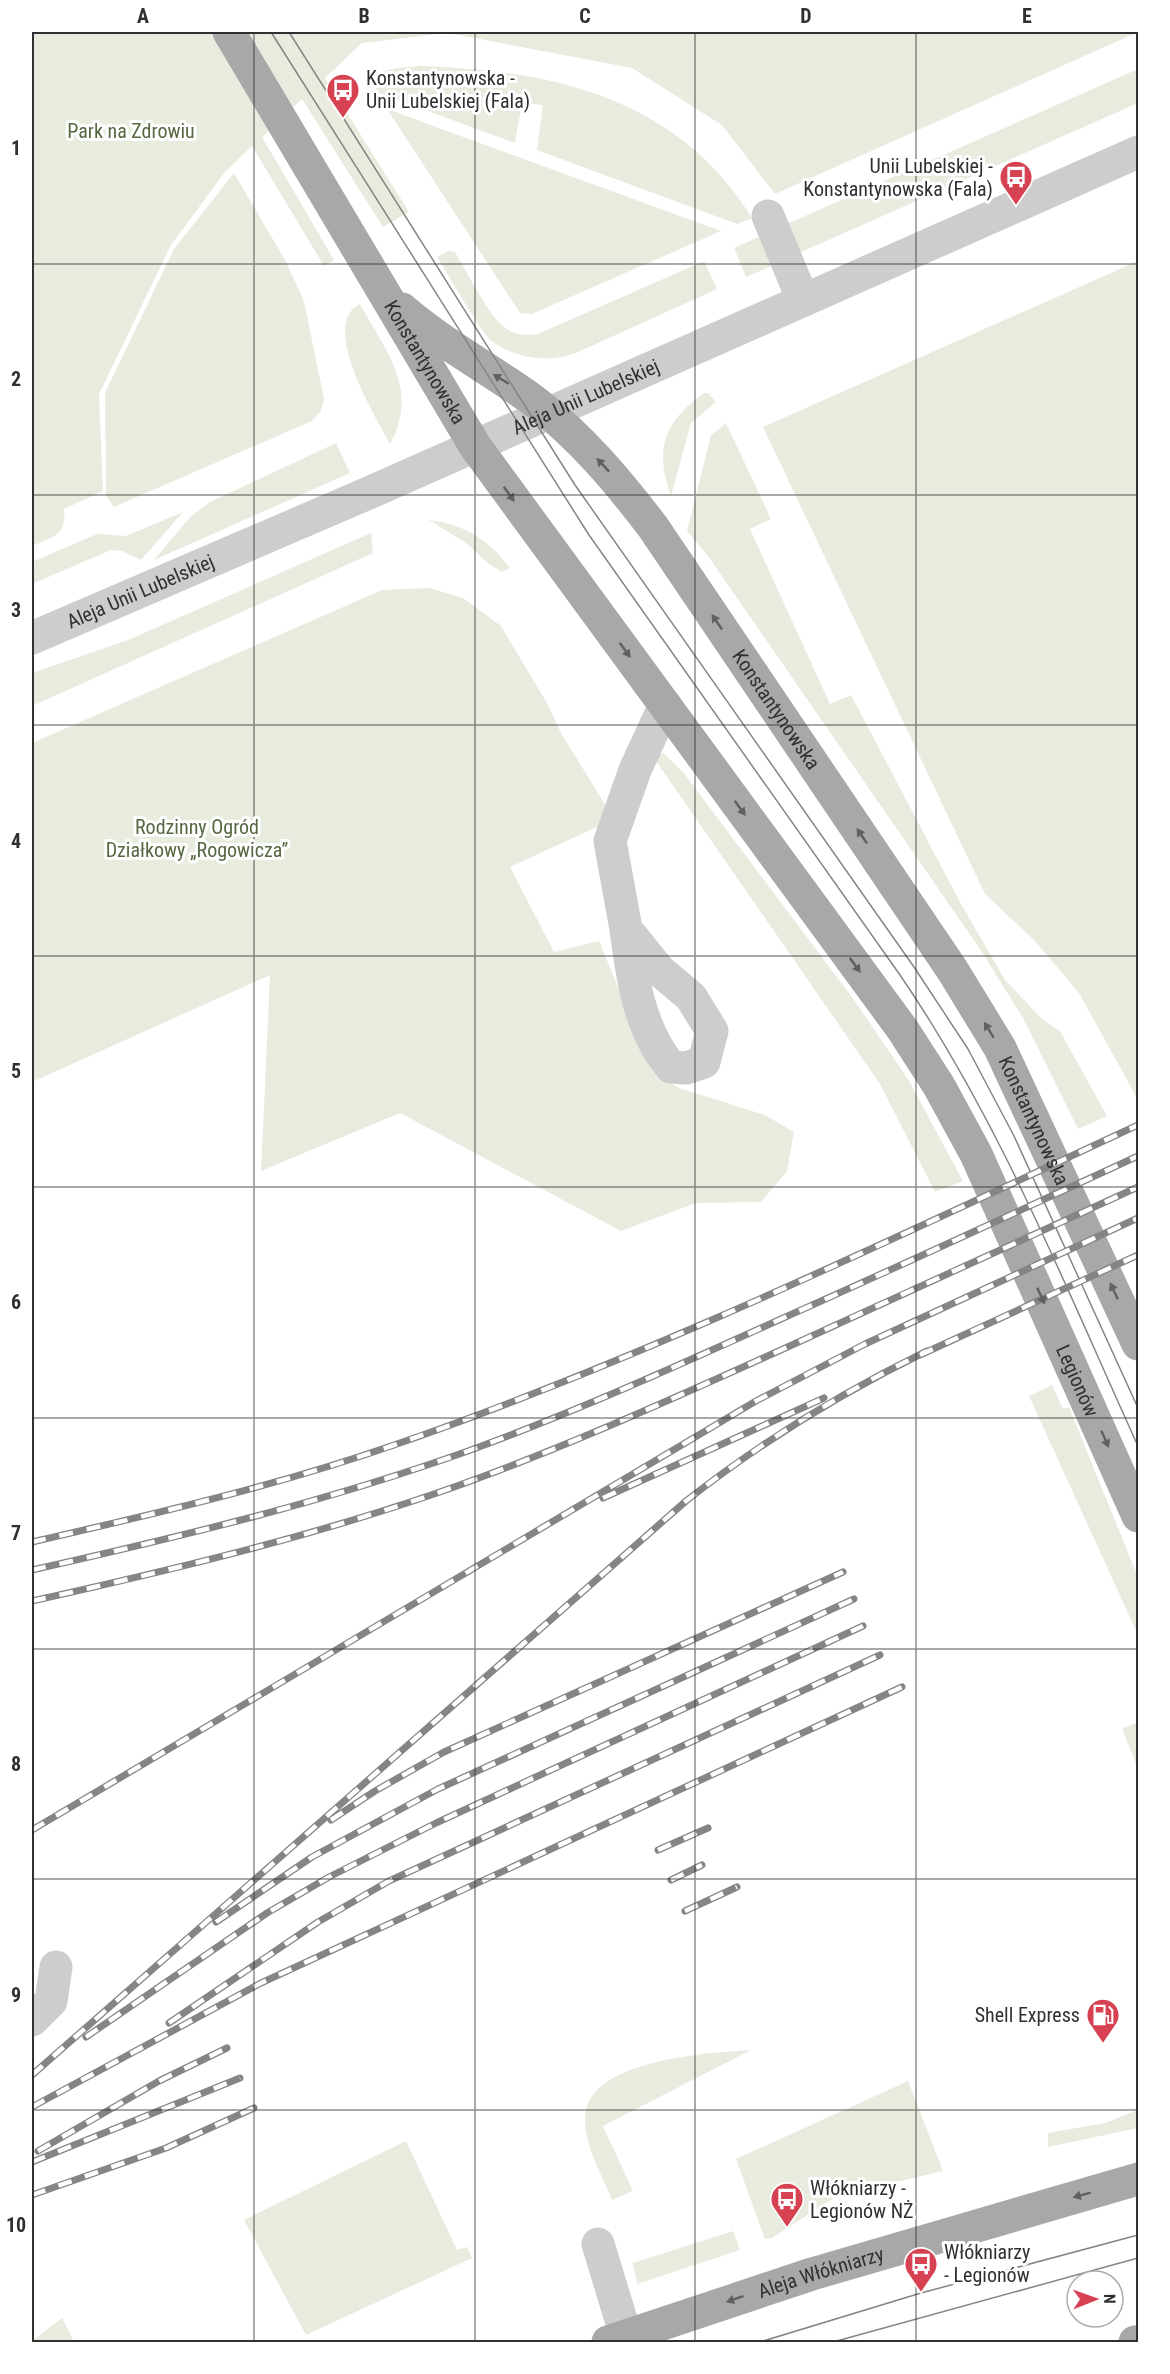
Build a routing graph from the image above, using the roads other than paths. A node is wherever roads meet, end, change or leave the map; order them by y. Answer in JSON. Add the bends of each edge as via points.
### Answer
{"nodes":[{"id":1,"x":229,"y":32,"type":"edge"},
{"id":2,"x":1138,"y":152,"type":"edge"},
{"id":3,"x":768,"y":216,"type":"dead end"},
{"id":4,"x":378,"y":284,"type":"junction"},
{"id":5,"x":803,"y":300,"type":"junction"},
{"id":6,"x":549,"y":413,"type":"junction"},
{"id":7,"x":475,"y":446,"type":"junction"},
{"id":8,"x":32,"y":638,"type":"edge"},
{"id":9,"x":665,"y":705,"type":"junction"},
{"id":10,"x":626,"y":929,"type":"dead end"},
{"id":11,"x":1017,"y":1243,"type":"joint"},
{"id":12,"x":1138,"y":1344,"type":"edge"},
{"id":13,"x":1138,"y":1516,"type":"edge"},
{"id":14,"x":56,"y":1967,"type":"dead end"},
{"id":15,"x":32,"y":2020,"type":"edge"},
{"id":16,"x":1138,"y":2179,"type":"edge"},
{"id":17,"x":597,"y":2244,"type":"dead end"},
{"id":18,"x":617,"y":2339,"type":"edge"}],
"edges":[{"from":1,"to":4,"type":"main road","name":"Konstantynowska"},
{"from":2,"to":5,"type":"street","name":"Aleja Unii Lubelskiej"},
{"from":3,"to":5,"type":"street"},
{"from":6,"to":4,"type":"main road","name":"Konstantynowska","one_way":true,"via":[[430,333]]},
{"from":4,"to":7,"type":"main road","name":"Konstantynowska"},
{"from":5,"to":6,"type":"street","name":"Aleja Unii Lubelskiej"},
{"from":6,"to":7,"type":"street","name":"Aleja Unii Lubelskiej"},
{"from":12,"to":6,"type":"main road","name":"Konstantynowska","one_way":true,"via":[[1013,1072],[953,971],[653,527],[601,464]]},
{"from":7,"to":8,"type":"street","name":"Aleja Unii Lubelskiej"},
{"from":7,"to":9,"type":"main road","name":"Konstantynowska","one_way":true},
{"from":9,"to":10,"type":"street","via":[[634,770],[610,841]]},
{"from":9,"to":11,"type":"main road","name":"Konstantynowska","one_way":true,"via":[[903,1030],[976,1154]]},
{"from":11,"to":13,"type":"main road","name":"Legionów","one_way":true},
{"from":14,"to":15,"type":"street","via":[[51,2001]]},
{"from":16,"to":18,"type":"main road","name":"Aleja Włókniarzy","one_way":true,"via":[[823,2270]]},
{"from":17,"to":18,"type":"street"}]}
